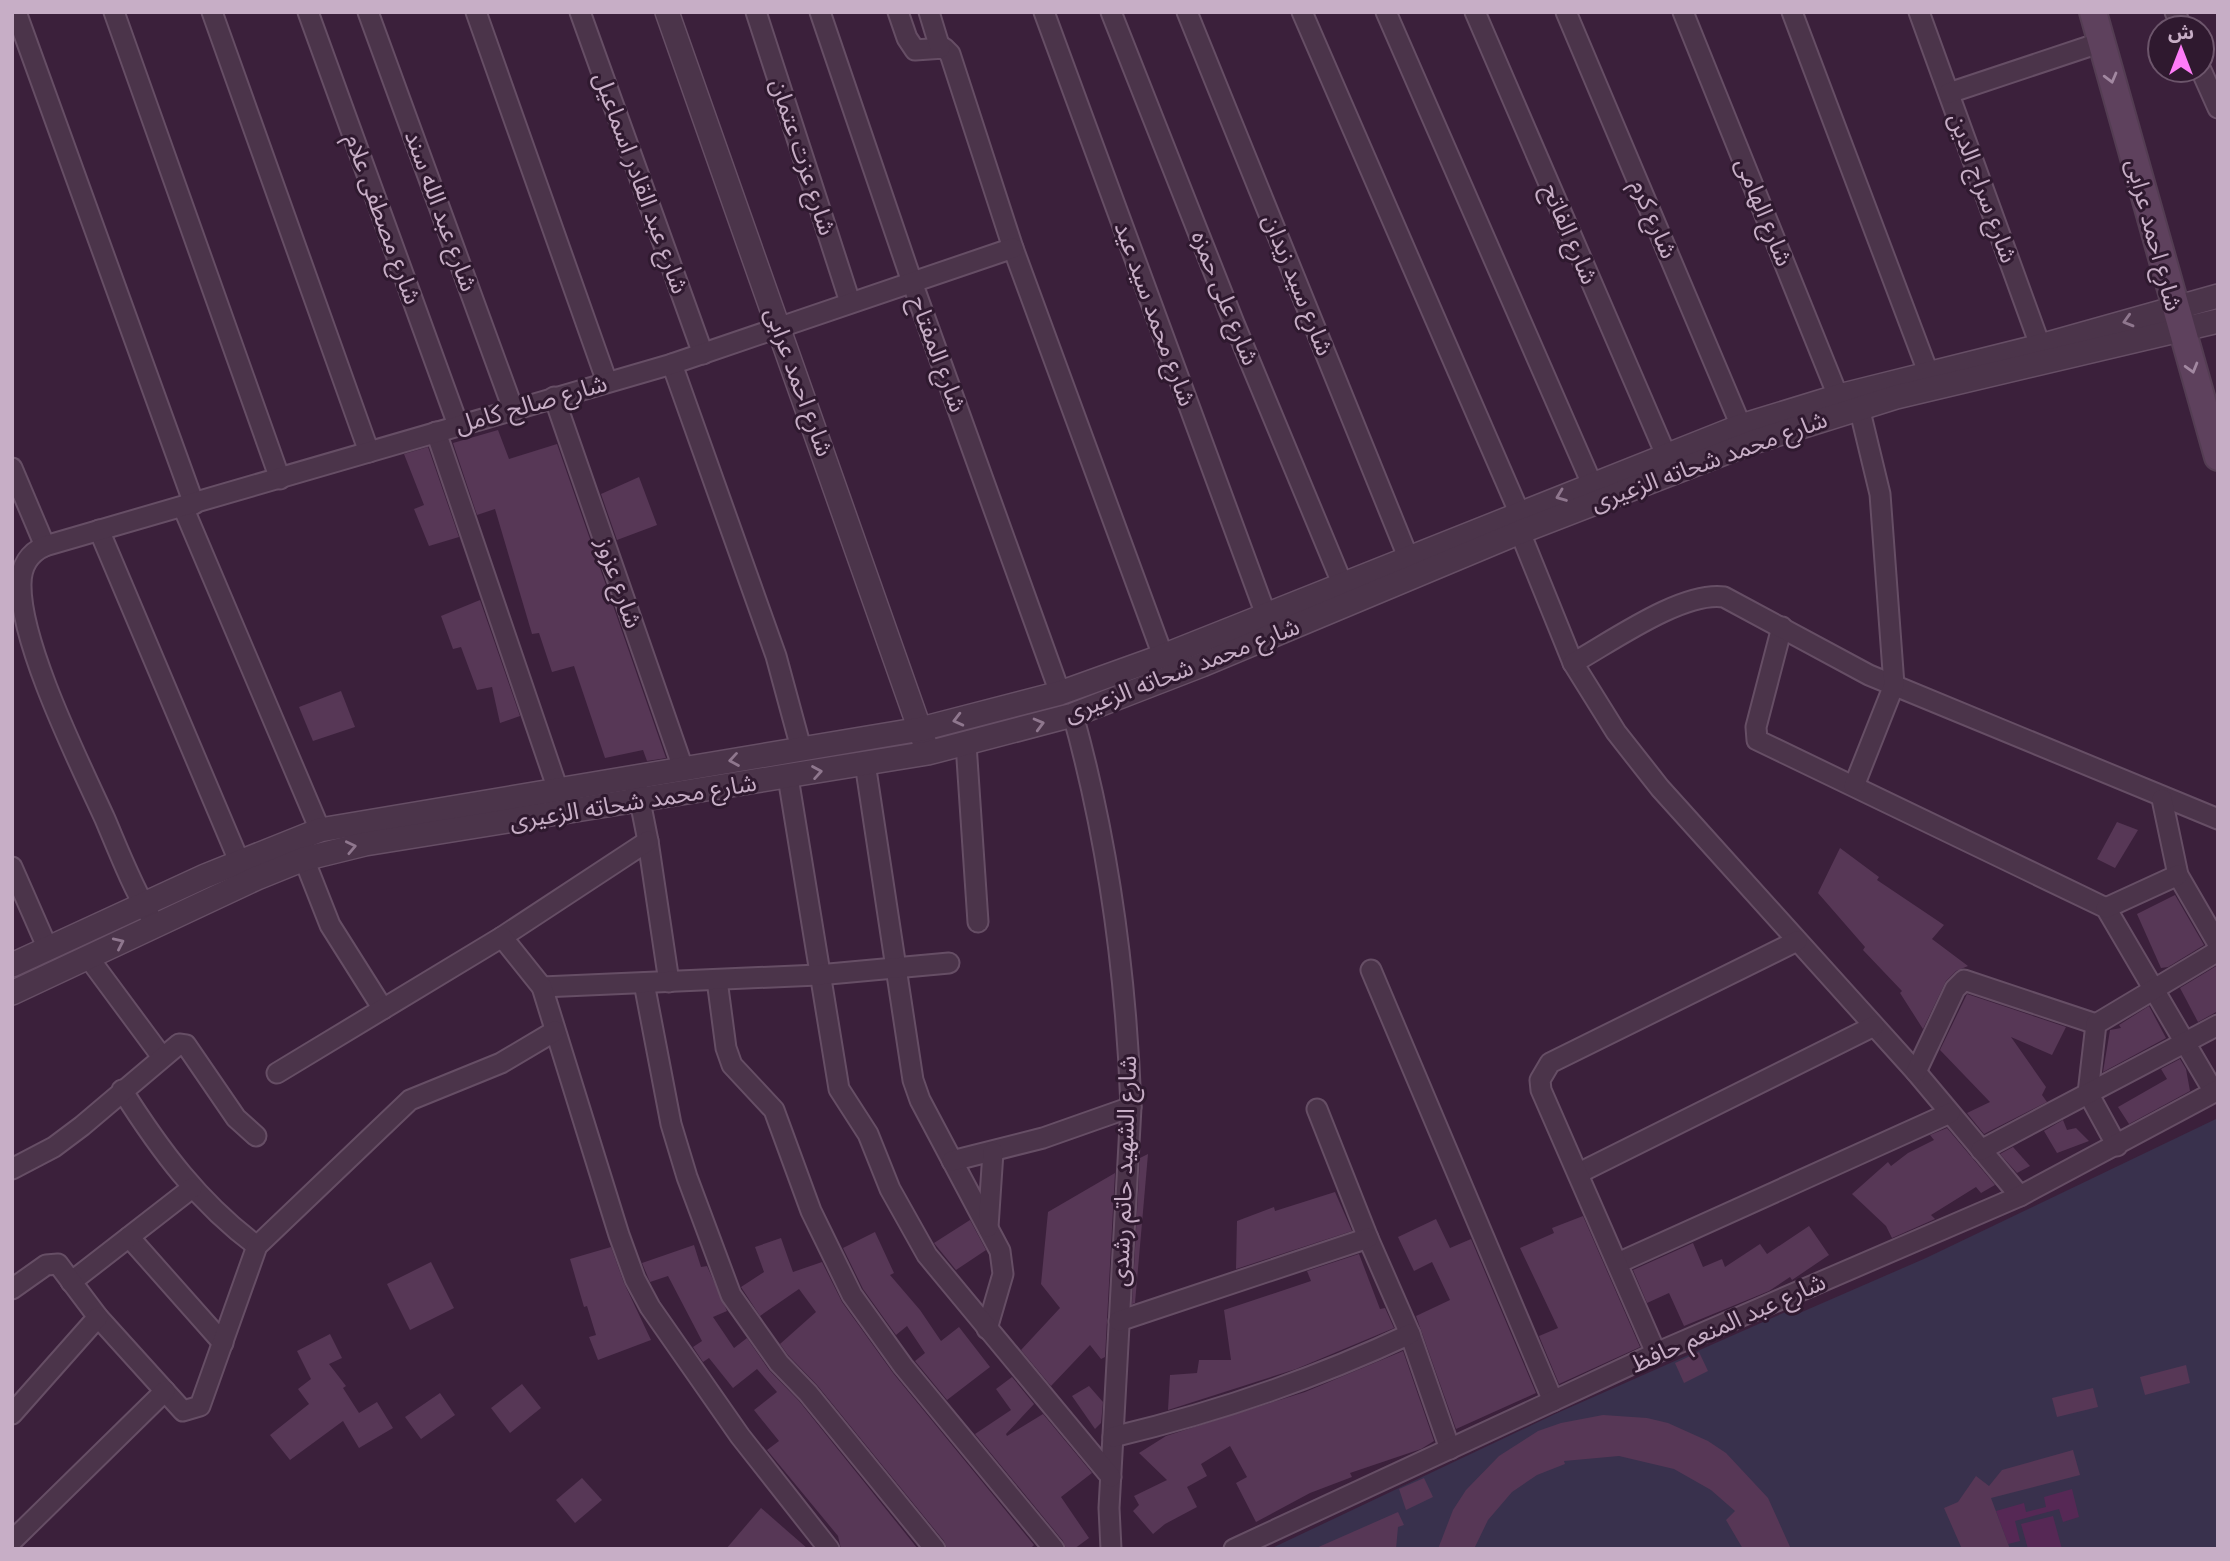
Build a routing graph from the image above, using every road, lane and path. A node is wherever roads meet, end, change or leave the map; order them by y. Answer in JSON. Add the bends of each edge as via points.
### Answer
{"nodes":[{"id":1,"x":16,"y":12,"type":"edge"},
{"id":2,"x":114,"y":12,"type":"edge"},
{"id":3,"x":212,"y":12,"type":"edge"},
{"id":4,"x":308,"y":12,"type":"edge"},
{"id":5,"x":368,"y":12,"type":"edge"},
{"id":6,"x":476,"y":12,"type":"edge"},
{"id":7,"x":580,"y":12,"type":"edge"},
{"id":8,"x":667,"y":12,"type":"edge"},
{"id":9,"x":756,"y":12,"type":"edge"},
{"id":10,"x":820,"y":12,"type":"edge"},
{"id":11,"x":898,"y":12,"type":"edge"},
{"id":12,"x":929,"y":12,"type":"edge"},
{"id":13,"x":1045,"y":12,"type":"edge"},
{"id":14,"x":1111,"y":12,"type":"edge"},
{"id":15,"x":1187,"y":12,"type":"edge"},
{"id":16,"x":1302,"y":12,"type":"edge"},
{"id":17,"x":1386,"y":12,"type":"edge"},
{"id":18,"x":1475,"y":12,"type":"edge"},
{"id":19,"x":1566,"y":12,"type":"edge"},
{"id":20,"x":1683,"y":12,"type":"edge"},
{"id":21,"x":1791,"y":12,"type":"edge"},
{"id":22,"x":1919,"y":12,"type":"edge"},
{"id":23,"x":2093,"y":12,"type":"edge"},
{"id":24,"x":2102,"y":43,"type":"junction"},
{"id":25,"x":940,"y":48,"type":"junction"},
{"id":26,"x":2207,"y":84,"type":"edge"},
{"id":27,"x":1949,"y":93,"type":"junction"},
{"id":28,"x":2218,"y":108,"type":"edge"},
{"id":29,"x":1013,"y":248,"type":"junction"},
{"id":30,"x":912,"y":282,"type":"junction"},
{"id":31,"x":2218,"y":296,"type":"edge"},
{"id":32,"x":850,"y":302,"type":"junction"},
{"id":33,"x":2178,"y":319,"type":"junction"},
{"id":34,"x":2218,"y":321,"type":"edge"},
{"id":35,"x":781,"y":328,"type":"junction"},
{"id":36,"x":703,"y":354,"type":"junction"},
{"id":37,"x":2043,"y":355,"type":"junction"},
{"id":38,"x":672,"y":364,"type":"junction"},
{"id":39,"x":1928,"y":372,"type":"junction"},
{"id":40,"x":607,"y":382,"type":"junction"},
{"id":41,"x":554,"y":397,"type":"junction"},
{"id":42,"x":1847,"y":405,"type":"junction"},
{"id":43,"x":513,"y":409,"type":"junction"},
{"id":44,"x":458,"y":425,"type":"junction"},
{"id":45,"x":1741,"y":426,"type":"junction"},
{"id":46,"x":436,"y":432,"type":"junction"},
{"id":47,"x":369,"y":452,"type":"junction"},
{"id":48,"x":1666,"y":454,"type":"junction"},
{"id":49,"x":2218,"y":457,"type":"edge"},
{"id":50,"x":12,"y":468,"type":"edge"},
{"id":51,"x":280,"y":479,"type":"junction"},
{"id":52,"x":1592,"y":484,"type":"junction"},
{"id":53,"x":188,"y":506,"type":"junction"},
{"id":54,"x":1520,"y":522,"type":"junction"},
{"id":55,"x":99,"y":530,"type":"junction"},
{"id":56,"x":45,"y":546,"type":"junction"},
{"id":57,"x":1408,"y":557,"type":"junction"},
{"id":58,"x":1342,"y":583,"type":"junction"},
{"id":59,"x":1266,"y":615,"type":"junction"},
{"id":60,"x":1782,"y":627,"type":"junction"},
{"id":61,"x":1198,"y":654,"type":"junction"},
{"id":62,"x":1160,"y":657,"type":"junction"},
{"id":63,"x":1573,"y":663,"type":"junction"},
{"id":64,"x":1161,"y":681,"type":"junction"},
{"id":65,"x":1894,"y":685,"type":"junction"},
{"id":66,"x":1060,"y":694,"type":"junction"},
{"id":67,"x":1073,"y":715,"type":"junction"},
{"id":68,"x":921,"y":729,"type":"junction"},
{"id":69,"x":966,"y":744,"type":"junction"},
{"id":70,"x":800,"y":748,"type":"junction"},
{"id":71,"x":928,"y":753,"type":"junction"},
{"id":72,"x":865,"y":763,"type":"junction"},
{"id":73,"x":683,"y":768,"type":"junction"},
{"id":74,"x":634,"y":776,"type":"junction"},
{"id":75,"x":788,"y":777,"type":"junction"},
{"id":76,"x":1854,"y":786,"type":"junction"},
{"id":77,"x":558,"y":790,"type":"junction"},
{"id":78,"x":2162,"y":799,"type":"junction"},
{"id":79,"x":641,"y":802,"type":"junction"},
{"id":80,"x":2218,"y":819,"type":"edge"},
{"id":81,"x":320,"y":830,"type":"junction"},
{"id":82,"x":648,"y":841,"type":"junction"},
{"id":83,"x":304,"y":859,"type":"junction"},
{"id":84,"x":239,"y":861,"type":"junction"},
{"id":85,"x":12,"y":867,"type":"edge"},
{"id":86,"x":2178,"y":875,"type":"junction"},
{"id":87,"x":144,"y":905,"type":"junction"},
{"id":88,"x":2106,"y":908,"type":"junction"},
{"id":89,"x":978,"y":922,"type":"dead end"},
{"id":90,"x":156,"y":926,"type":"junction"},
{"id":91,"x":502,"y":937,"type":"junction"},
{"id":92,"x":1797,"y":941,"type":"junction"},
{"id":93,"x":2218,"y":944,"type":"edge"},
{"id":94,"x":48,"y":949,"type":"junction"},
{"id":95,"x":2218,"y":951,"type":"edge"},
{"id":96,"x":88,"y":957,"type":"junction"},
{"id":97,"x":949,"y":963,"type":"dead end"},
{"id":98,"x":12,"y":965,"type":"edge"},
{"id":99,"x":897,"y":968,"type":"junction"},
{"id":100,"x":1371,"y":970,"type":"dead end"},
{"id":101,"x":818,"y":975,"type":"junction"},
{"id":102,"x":718,"y":980,"type":"junction"},
{"id":103,"x":669,"y":982,"type":"junction"},
{"id":104,"x":645,"y":983,"type":"junction"},
{"id":105,"x":542,"y":987,"type":"junction"},
{"id":106,"x":2152,"y":988,"type":"junction"},
{"id":107,"x":12,"y":993,"type":"edge"},
{"id":108,"x":383,"y":1009,"type":"junction"},
{"id":109,"x":2096,"y":1024,"type":"junction"},
{"id":110,"x":2218,"y":1025,"type":"edge"},
{"id":111,"x":1874,"y":1026,"type":"junction"},
{"id":112,"x":555,"y":1031,"type":"junction"},
{"id":113,"x":2183,"y":1043,"type":"junction"},
{"id":114,"x":162,"y":1057,"type":"junction"},
{"id":115,"x":1916,"y":1072,"type":"junction"},
{"id":116,"x":277,"y":1073,"type":"dead end"},
{"id":117,"x":122,"y":1090,"type":"junction"},
{"id":118,"x":2216,"y":1091,"type":"edge"},
{"id":119,"x":2088,"y":1093,"type":"junction"},
{"id":120,"x":1130,"y":1108,"type":"junction"},
{"id":121,"x":1317,"y":1109,"type":"dead end"},
{"id":122,"x":1950,"y":1113,"type":"junction"},
{"id":123,"x":256,"y":1136,"type":"dead end"},
{"id":124,"x":2117,"y":1146,"type":"junction"},
{"id":125,"x":1981,"y":1150,"type":"junction"},
{"id":126,"x":993,"y":1152,"type":"junction"},
{"id":127,"x":952,"y":1161,"type":"junction"},
{"id":128,"x":12,"y":1169,"type":"edge"},
{"id":129,"x":1579,"y":1173,"type":"junction"},
{"id":130,"x":192,"y":1188,"type":"junction"},
{"id":131,"x":2020,"y":1196,"type":"junction"},
{"id":132,"x":988,"y":1227,"type":"junction"},
{"id":133,"x":129,"y":1237,"type":"junction"},
{"id":134,"x":1368,"y":1238,"type":"junction"},
{"id":135,"x":257,"y":1246,"type":"junction"},
{"id":136,"x":1618,"y":1263,"type":"junction"},
{"id":137,"x":71,"y":1282,"type":"junction"},
{"id":138,"x":12,"y":1289,"type":"edge"},
{"id":139,"x":98,"y":1317,"type":"junction"},
{"id":140,"x":1119,"y":1321,"type":"junction"},
{"id":141,"x":987,"y":1329,"type":"junction"},
{"id":142,"x":1410,"y":1334,"type":"junction"},
{"id":143,"x":223,"y":1343,"type":"junction"},
{"id":144,"x":1656,"y":1353,"type":"junction"},
{"id":145,"x":164,"y":1391,"type":"junction"},
{"id":146,"x":1553,"y":1401,"type":"junction"},
{"id":147,"x":12,"y":1414,"type":"edge"},
{"id":148,"x":1113,"y":1437,"type":"junction"},
{"id":149,"x":1450,"y":1449,"type":"junction"},
{"id":150,"x":1111,"y":1477,"type":"junction"},
{"id":151,"x":12,"y":1541,"type":"edge"},
{"id":152,"x":829,"y":1549,"type":"edge"},
{"id":153,"x":935,"y":1549,"type":"edge"},
{"id":154,"x":1054,"y":1549,"type":"edge"},
{"id":155,"x":1111,"y":1549,"type":"edge"},
{"id":156,"x":1234,"y":1549,"type":"edge"}],
"edges":[{"from":1,"to":53,"type":"street"},
{"from":2,"to":51,"type":"street"},
{"from":3,"to":47,"type":"street"},
{"from":4,"to":44,"type":"street","name":"شارع مصطفى علام"},
{"from":5,"to":43,"type":"street","name":"شارع عبد الله سند"},
{"from":6,"to":40,"type":"street"},
{"from":7,"to":36,"type":"street","name":"شارع عبد القادر اسماعيل"},
{"from":8,"to":35,"type":"street","name":"شارع احمد عرابى"},
{"from":9,"to":32,"type":"street","name":"شارع عزت عتمان"},
{"from":10,"to":30,"type":"street","name":"شارع المفتاح"},
{"from":11,"to":25,"type":"street","via":[[915,50]]},
{"from":12,"to":25,"type":"street"},
{"from":13,"to":59,"type":"street","name":"شارع محمد سيد عيد"},
{"from":14,"to":58,"type":"street","name":"شارع على حمزه"},
{"from":15,"to":57,"type":"street","name":"شارع سيد زيدان"},
{"from":16,"to":54,"type":"street"},
{"from":17,"to":52,"type":"street"},
{"from":18,"to":48,"type":"street","name":"شارع الفاتح"},
{"from":19,"to":45,"type":"street","name":"شارع كرم"},
{"from":20,"to":42,"type":"street","name":"شارع الهامى"},
{"from":21,"to":39,"type":"street"},
{"from":22,"to":27,"type":"street","name":"شارع سراج الدين"},
{"from":23,"to":24,"type":"main road","name":"شارع احمد عرابى"},
{"from":24,"to":27,"type":"street"},
{"from":24,"to":33,"type":"main road","name":"شارع احمد عرابى","one_way":true},
{"from":25,"to":29,"type":"street","via":[[950,54]]},
{"from":26,"to":28,"type":"street"},
{"from":27,"to":37,"type":"street","name":"شارع سراج الدين"},
{"from":29,"to":30,"type":"street","name":"شارع صالح كامل"},
{"from":29,"to":62,"type":"street"},
{"from":30,"to":32,"type":"street","name":"شارع صالح كامل"},
{"from":30,"to":66,"type":"street","name":"شارع المفتاح"},
{"from":31,"to":33,"type":"street","name":"شارع محمد شحاته الزعيرى"},
{"from":32,"to":35,"type":"street","name":"شارع صالح كامل"},
{"from":33,"to":34,"type":"street","name":"شارع محمد شحاته الزعيرى"},
{"from":33,"to":37,"type":"street","name":"شارع محمد شحاته الزعيرى"},
{"from":33,"to":49,"type":"main road","name":"شارع احمد عرابى","one_way":true},
{"from":35,"to":36,"type":"street","name":"شارع صالح كامل"},
{"from":35,"to":68,"type":"street","name":"شارع احمد عرابى"},
{"from":36,"to":38,"type":"street","name":"شارع صالح كامل"},
{"from":37,"to":39,"type":"street","name":"شارع محمد شحاته الزعيرى"},
{"from":37,"to":42,"type":"street","name":"شارع محمد شحاته الزعيرى"},
{"from":38,"to":40,"type":"street","name":"شارع صالح كامل"},
{"from":38,"to":70,"type":"street","via":[[776,656]]},
{"from":39,"to":42,"type":"street","name":"شارع محمد شحاته الزعيرى"},
{"from":40,"to":41,"type":"street","name":"شارع صالح كامل"},
{"from":41,"to":43,"type":"street","name":"شارع صالح كامل"},
{"from":41,"to":73,"type":"street","name":"شارع عزوز"},
{"from":42,"to":45,"type":"street","name":"شارع محمد شحاته الزعيرى"},
{"from":42,"to":54,"type":"street","name":"شارع محمد شحاته الزعيرى"},
{"from":42,"to":65,"type":"street","name":"شارع الهامى","via":[[1881,494]]},
{"from":43,"to":44,"type":"street","name":"شارع صالح كامل"},
{"from":44,"to":46,"type":"street","name":"شارع صالح كامل"},
{"from":45,"to":48,"type":"street","name":"شارع محمد شحاته الزعيرى"},
{"from":46,"to":47,"type":"street","name":"شارع صالح كامل"},
{"from":46,"to":77,"type":"street"},
{"from":47,"to":51,"type":"street","name":"شارع صالح كامل"},
{"from":48,"to":52,"type":"street","name":"شارع محمد شحاته الزعيرى"},
{"from":50,"to":56,"type":"street"},
{"from":51,"to":53,"type":"street","name":"شارع صالح كامل"},
{"from":52,"to":54,"type":"street","name":"شارع محمد شحاته الزعيرى","one_way":true},
{"from":53,"to":55,"type":"street","name":"شارع صالح كامل"},
{"from":53,"to":81,"type":"street"},
{"from":54,"to":57,"type":"street","name":"شارع محمد شحاته الزعيرى"},
{"from":54,"to":61,"type":"street","name":"شارع محمد شحاته الزعيرى"},
{"from":54,"to":63,"type":"street"},
{"from":55,"to":56,"type":"street","name":"شارع صالح كامل"},
{"from":55,"to":84,"type":"street"},
{"from":56,"to":87,"type":"street","via":[[30,555],[23,567],[20,584],[26,616],[72,747]]},
{"from":57,"to":58,"type":"street","name":"شارع محمد شحاته الزعيرى"},
{"from":58,"to":59,"type":"street","name":"شارع محمد شحاته الزعيرى"},
{"from":59,"to":61,"type":"street","name":"شارع محمد شحاته الزعيرى"},
{"from":60,"to":63,"type":"street","via":[[1724,597],[1695,597]]},
{"from":60,"to":65,"type":"street"},
{"from":60,"to":76,"type":"street","via":[[1756,727],[1757,740]]},
{"from":61,"to":62,"type":"street","name":"شارع محمد شحاته الزعيرى"},
{"from":61,"to":64,"type":"street","name":"شارع محمد شحاته الزعيرى"},
{"from":62,"to":64,"type":"street","via":[[1167,668]]},
{"from":62,"to":66,"type":"street","name":"شارع محمد شحاته الزعيرى"},
{"from":63,"to":92,"type":"street","via":[[1616,733],[1660,788]]},
{"from":64,"to":67,"type":"street","name":"شارع محمد شحاته الزعيرى"},
{"from":65,"to":76,"type":"street"},
{"from":65,"to":78,"type":"street"},
{"from":66,"to":68,"type":"street","name":"شارع محمد شحاته الزعيرى","one_way":true},
{"from":69,"to":67,"type":"street","name":"شارع محمد شحاته الزعيرى","one_way":true},
{"from":67,"to":120,"type":"street","name":"شارع الشهيد حاتم رشدى","via":[[1097,804],[1115,904]]},
{"from":68,"to":70,"type":"street","name":"شارع محمد شحاته الزعيرى"},
{"from":68,"to":71,"type":"street","name":"شارع احمد عرابى"},
{"from":69,"to":71,"type":"street","name":"شارع محمد شحاته الزعيرى"},
{"from":69,"to":89,"type":"street"},
{"from":70,"to":73,"type":"street","name":"شارع محمد شحاته الزعيرى","one_way":true},
{"from":71,"to":72,"type":"street","name":"شارع محمد شحاته الزعيرى"},
{"from":75,"to":72,"type":"street","name":"شارع محمد شحاته الزعيرى","one_way":true},
{"from":72,"to":99,"type":"street"},
{"from":73,"to":74,"type":"street","name":"شارع محمد شحاته الزعيرى"},
{"from":74,"to":77,"type":"street","name":"شارع محمد شحاته الزعيرى"},
{"from":74,"to":79,"type":"street"},
{"from":75,"to":79,"type":"street","name":"شارع محمد شحاته الزعيرى"},
{"from":75,"to":101,"type":"street"},
{"from":76,"to":88,"type":"street"},
{"from":77,"to":81,"type":"street","name":"شارع محمد شحاته الزعيرى"},
{"from":78,"to":80,"type":"street"},
{"from":78,"to":86,"type":"street"},
{"from":79,"to":82,"type":"street"},
{"from":83,"to":79,"type":"street","name":"شارع محمد شحاته الزعيرى","one_way":true,"via":[[365,844]]},
{"from":81,"to":84,"type":"street","name":"شارع محمد شحاته الزعيرى"},
{"from":82,"to":91,"type":"street"},
{"from":82,"to":103,"type":"street"},
{"from":83,"to":90,"type":"street","name":"شارع محمد شحاته الزعيرى"},
{"from":83,"to":108,"type":"street","via":[[330,925]]},
{"from":84,"to":87,"type":"street","name":"شارع محمد شحاته الزعيرى"},
{"from":85,"to":94,"type":"street"},
{"from":86,"to":88,"type":"street"},
{"from":86,"to":93,"type":"street"},
{"from":87,"to":90,"type":"street"},
{"from":87,"to":94,"type":"street","name":"شارع محمد شحاته الزعيرى"},
{"from":88,"to":106,"type":"street"},
{"from":96,"to":90,"type":"street","name":"شارع محمد شحاته الزعيرى","one_way":true},
{"from":91,"to":105,"type":"street"},
{"from":91,"to":108,"type":"street"},
{"from":92,"to":111,"type":"street"},
{"from":92,"to":129,"type":"street","via":[[1550,1063],[1540,1080],[1541,1090]]},
{"from":94,"to":98,"type":"street","name":"شارع محمد شحاته الزعيرى"},
{"from":95,"to":106,"type":"street"},
{"from":96,"to":107,"type":"street","name":"شارع محمد شحاته الزعيرى"},
{"from":96,"to":114,"type":"street"},
{"from":97,"to":99,"type":"street"},
{"from":99,"to":101,"type":"street"},
{"from":99,"to":127,"type":"street","via":[[913,1080]]},
{"from":100,"to":146,"type":"street"},
{"from":101,"to":102,"type":"street"},
{"from":101,"to":141,"type":"street","via":[[844,1102],[868,1134],[890,1189],[927,1255]]},
{"from":102,"to":103,"type":"street"},
{"from":102,"to":154,"type":"street","via":[[732,1065],[774,1110],[811,1211],[852,1295],[903,1366]]},
{"from":103,"to":104,"type":"street"},
{"from":104,"to":105,"type":"street"},
{"from":104,"to":153,"type":"street","via":[[671,1124],[731,1295],[779,1363]]},
{"from":105,"to":112,"type":"street"},
{"from":106,"to":109,"type":"street"},
{"from":106,"to":113,"type":"street"},
{"from":108,"to":116,"type":"street"},
{"from":109,"to":115,"type":"street","via":[[1964,980],[1955,989]]},
{"from":109,"to":119,"type":"street"},
{"from":110,"to":113,"type":"street"},
{"from":111,"to":115,"type":"street"},
{"from":111,"to":129,"type":"street"},
{"from":112,"to":135,"type":"street","via":[[501,1063],[410,1100]]},
{"from":112,"to":152,"type":"street","via":[[635,1279],[649,1307],[740,1436]]},
{"from":113,"to":118,"type":"street"},
{"from":113,"to":119,"type":"street"},
{"from":114,"to":117,"type":"street"},
{"from":114,"to":123,"type":"street","via":[[179,1044],[186,1045],[236,1118]]},
{"from":115,"to":122,"type":"street"},
{"from":117,"to":128,"type":"street","via":[[54,1147]]},
{"from":117,"to":130,"type":"street","via":[[163,1154]]},
{"from":118,"to":124,"type":"street","name":"شارع عبد المنعم حافظ"},
{"from":119,"to":124,"type":"street"},
{"from":119,"to":125,"type":"street"},
{"from":120,"to":126,"type":"street"},
{"from":120,"to":140,"type":"street","name":"شارع الشهيد حاتم رشدى"},
{"from":121,"to":134,"type":"street"},
{"from":122,"to":125,"type":"street"},
{"from":122,"to":136,"type":"street"},
{"from":124,"to":131,"type":"street","name":"شارع عبد المنعم حافظ"},
{"from":125,"to":131,"type":"street"},
{"from":126,"to":127,"type":"street"},
{"from":126,"to":132,"type":"street"},
{"from":127,"to":132,"type":"street"},
{"from":129,"to":136,"type":"street"},
{"from":130,"to":133,"type":"street"},
{"from":130,"to":135,"type":"street"},
{"from":131,"to":144,"type":"street","name":"شارع عبد المنعم حافظ"},
{"from":132,"to":141,"type":"street","via":[[1000,1251],[1003,1274]]},
{"from":133,"to":137,"type":"street"},
{"from":133,"to":143,"type":"street"},
{"from":134,"to":140,"type":"street"},
{"from":134,"to":142,"type":"street"},
{"from":135,"to":143,"type":"street"},
{"from":136,"to":144,"type":"street"},
{"from":137,"to":138,"type":"street","via":[[58,1264],[50,1263]]},
{"from":137,"to":139,"type":"street"},
{"from":139,"to":145,"type":"street"},
{"from":139,"to":147,"type":"street"},
{"from":140,"to":148,"type":"street","name":"شارع الشهيد حاتم رشدى"},
{"from":141,"to":150,"type":"street"},
{"from":142,"to":148,"type":"street","via":[[1265,1396]]},
{"from":142,"to":149,"type":"street"},
{"from":143,"to":145,"type":"street","via":[[200,1406],[183,1411]]},
{"from":144,"to":146,"type":"street","name":"شارع عبد المنعم حافظ"},
{"from":145,"to":151,"type":"street"},
{"from":146,"to":149,"type":"street","name":"شارع عبد المنعم حافظ"},
{"from":148,"to":150,"type":"street","name":"شارع الشهيد حاتم رشدى"},
{"from":149,"to":156,"type":"street","name":"شارع عبد المنعم حافظ"},
{"from":150,"to":155,"type":"street","name":"شارع الشهيد حاتم رشدى"}]}
